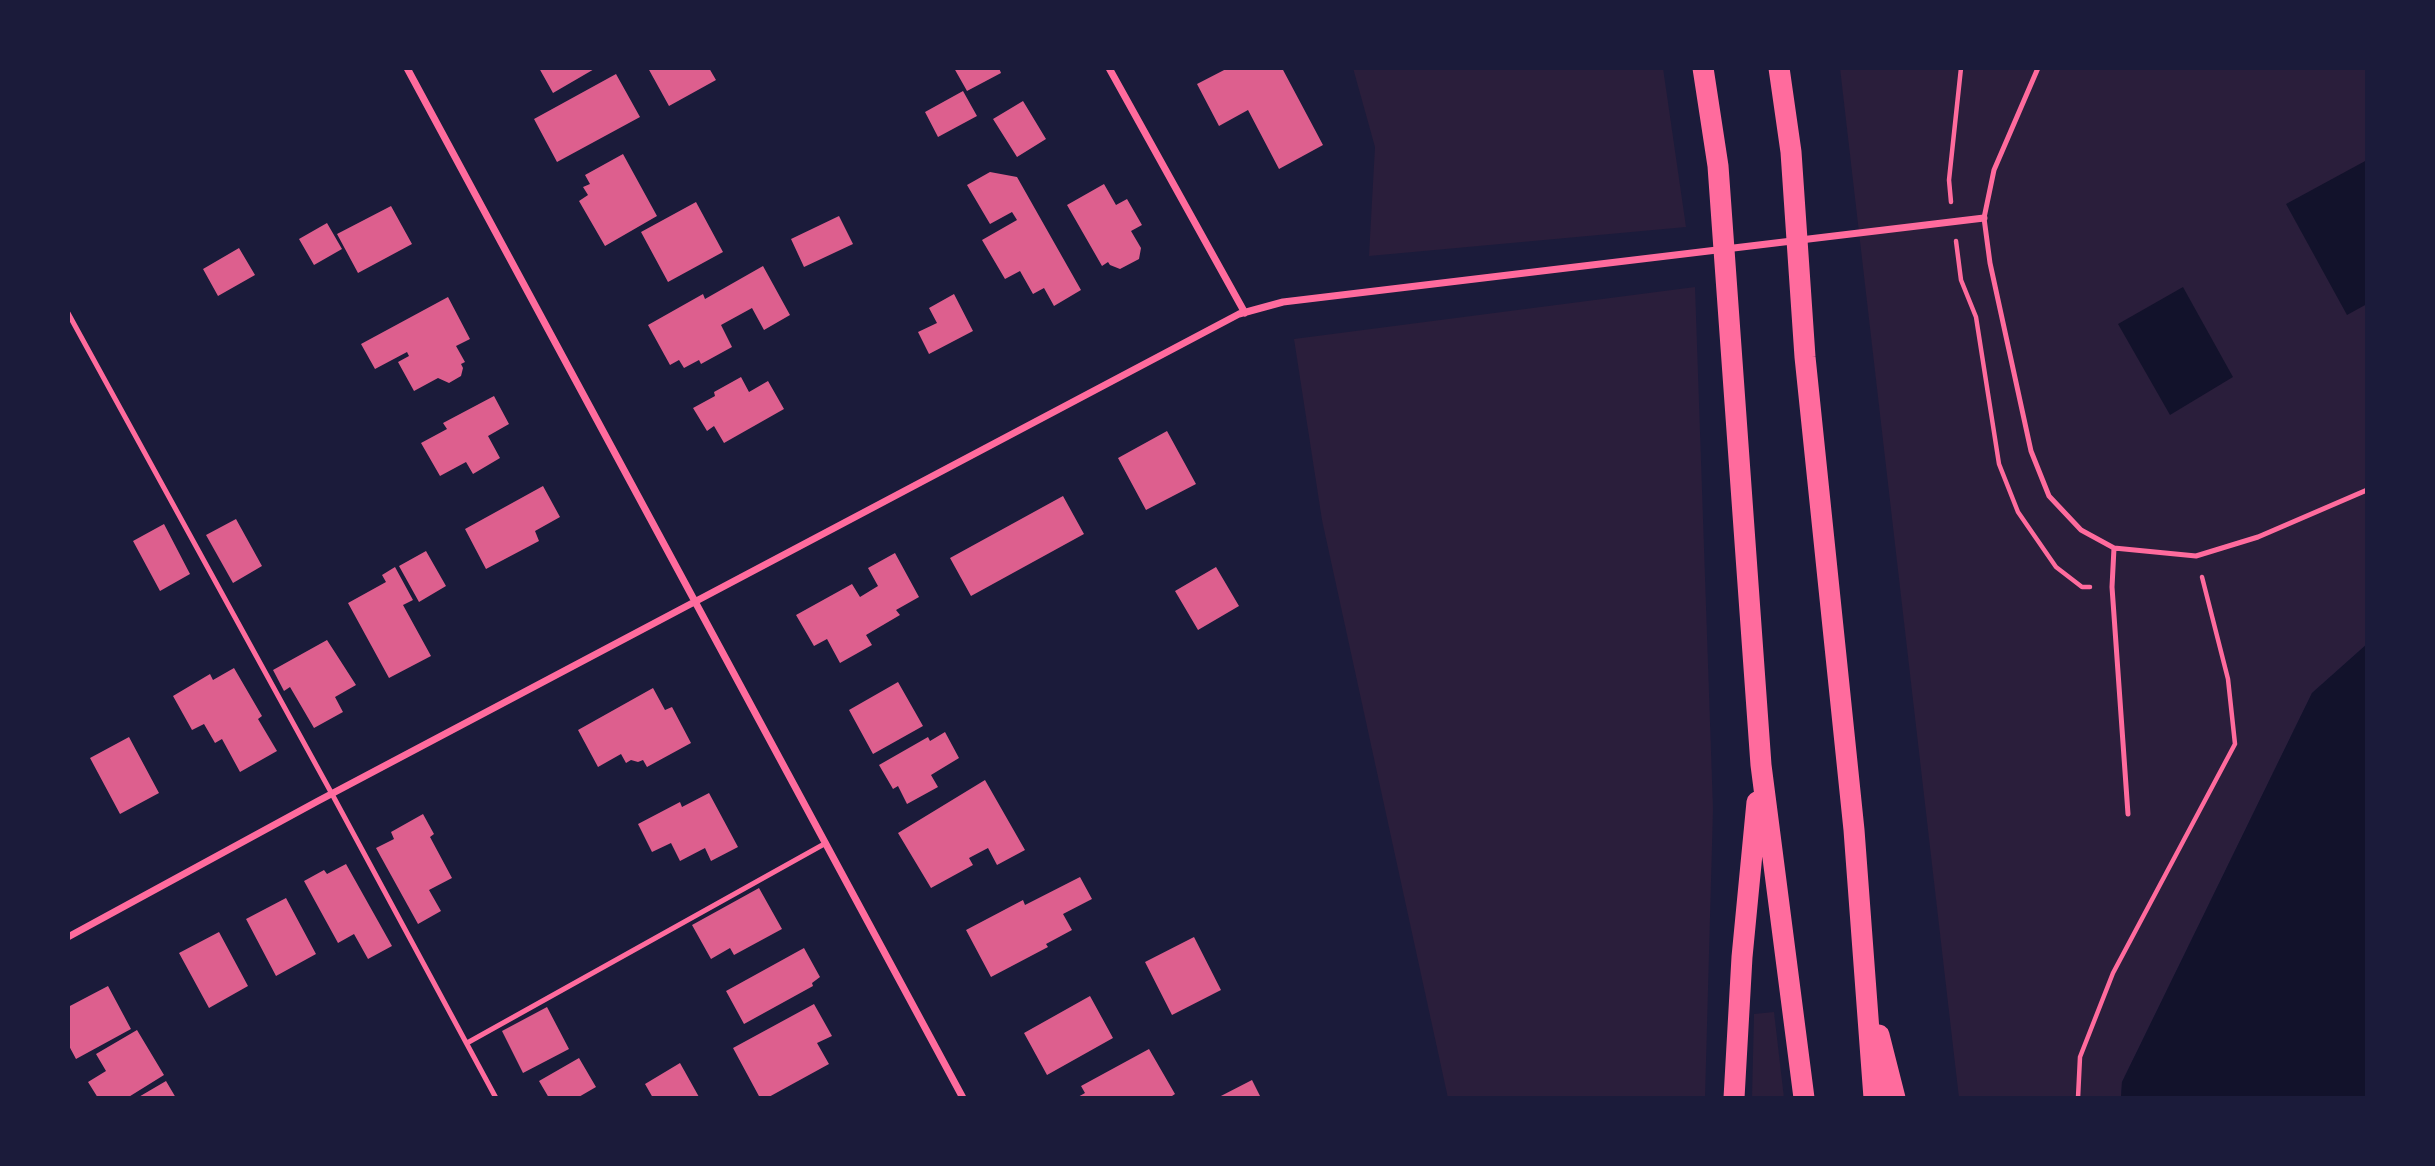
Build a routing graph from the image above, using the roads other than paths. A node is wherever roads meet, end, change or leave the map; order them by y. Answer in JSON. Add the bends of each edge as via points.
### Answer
{"nodes":[{"id":1,"x":407,"y":68,"type":"edge"},
{"id":2,"x":1109,"y":68,"type":"edge"},
{"id":3,"x":1703,"y":68,"type":"edge"},
{"id":4,"x":1779,"y":68,"type":"edge"},
{"id":5,"x":2038,"y":68,"type":"edge"},
{"id":6,"x":1984,"y":218,"type":"junction"},
{"id":7,"x":68,"y":313,"type":"edge"},
{"id":8,"x":1245,"y":313,"type":"junction"},
{"id":9,"x":2367,"y":490,"type":"edge"},
{"id":10,"x":2114,"y":548,"type":"junction"},
{"id":11,"x":696,"y":602,"type":"junction"},
{"id":12,"x":1761,"y":765,"type":"junction"},
{"id":13,"x":332,"y":794,"type":"junction"},
{"id":14,"x":2128,"y":814,"type":"dead end"},
{"id":15,"x":826,"y":843,"type":"junction"},
{"id":16,"x":68,"y":937,"type":"edge"},
{"id":17,"x":1865,"y":977,"type":"junction"},
{"id":18,"x":467,"y":1043,"type":"junction"},
{"id":19,"x":496,"y":1098,"type":"edge"},
{"id":20,"x":963,"y":1098,"type":"edge"},
{"id":21,"x":1734,"y":1098,"type":"edge"},
{"id":22,"x":1804,"y":1098,"type":"edge"},
{"id":23,"x":1874,"y":1098,"type":"edge"},
{"id":24,"x":1895,"y":1098,"type":"edge"}],
"edges":[{"from":1,"to":11,"type":"street"},
{"from":2,"to":8,"type":"street"},
{"from":3,"to":12,"type":"highway","via":[[1718,166]]},
{"from":4,"to":17,"type":"highway","via":[[1791,152],[1805,357]]},
{"from":5,"to":6,"type":"lane","via":[[1994,170]]},
{"from":6,"to":8,"type":"street","via":[[1283,302]]},
{"from":6,"to":10,"type":"lane","via":[[2031,451],[2049,496],[2081,530]]},
{"from":7,"to":13,"type":"lane"},
{"from":8,"to":11,"type":"street"},
{"from":9,"to":10,"type":"lane","via":[[2258,537],[2196,556]]},
{"from":10,"to":14,"type":"lane","via":[[2112,587]]},
{"from":11,"to":13,"type":"street"},
{"from":11,"to":15,"type":"street"},
{"from":12,"to":21,"type":"highway"},
{"from":12,"to":22,"type":"highway"},
{"from":13,"to":16,"type":"street"},
{"from":13,"to":18,"type":"lane"},
{"from":15,"to":18,"type":"lane"},
{"from":15,"to":20,"type":"street"},
{"from":17,"to":23,"type":"highway"},
{"from":17,"to":24,"type":"highway"},
{"from":18,"to":19,"type":"lane"}]}
